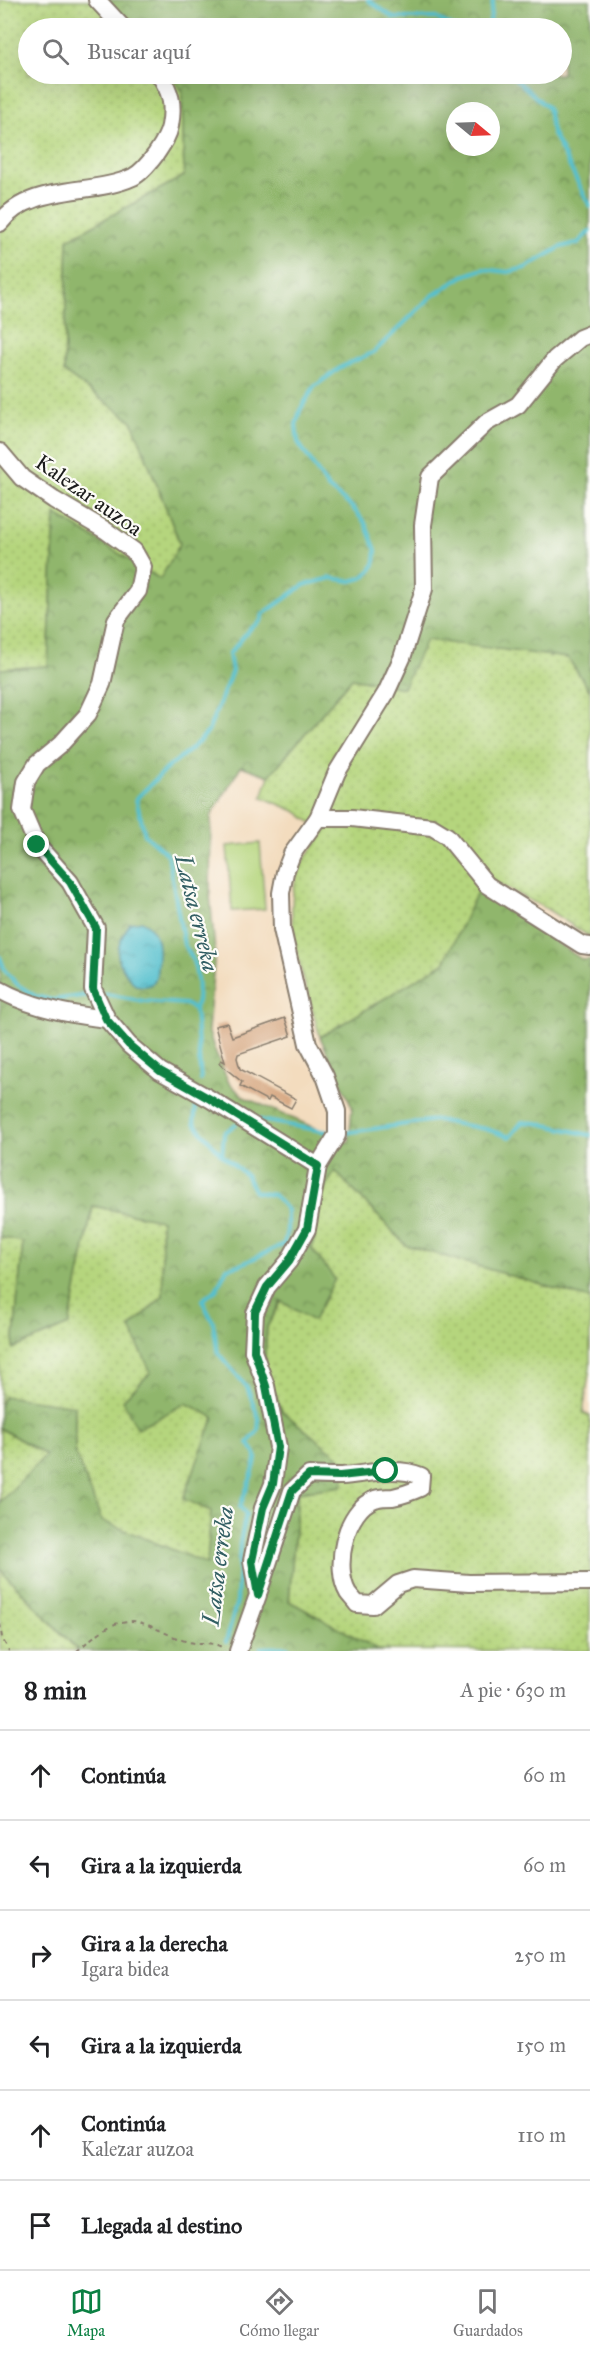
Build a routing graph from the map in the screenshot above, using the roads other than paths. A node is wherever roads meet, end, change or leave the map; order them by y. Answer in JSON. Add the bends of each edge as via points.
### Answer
{"nodes":[{"id":1,"x":97,"y":0,"type":"edge"},
{"id":2,"x":114,"y":18,"type":"edge"},
{"id":3,"x":166,"y":84,"type":"edge"},
{"id":4,"x":0,"y":223,"type":"edge"},
{"id":5,"x":590,"y":334,"type":"edge"},
{"id":6,"x":0,"y":452,"type":"edge"},
{"id":7,"x":318,"y":818,"type":"junction"},
{"id":8,"x":590,"y":946,"type":"edge"},
{"id":9,"x":0,"y":990,"type":"edge"},
{"id":10,"x":106,"y":1019,"type":"junction"},
{"id":11,"x":318,"y":1166,"type":"junction"},
{"id":12,"x":590,"y":1582,"type":"edge"},
{"id":13,"x":258,"y":1595,"type":"junction"},
{"id":14,"x":238,"y":1651,"type":"edge"}],
"edges":[{"from":1,"to":2,"type":"street"},
{"from":3,"to":4,"type":"street","via":[[172,112],[168,136],[135,176],[32,201],[7,213]]},
{"from":5,"to":7,"type":"street","via":[[555,359],[518,405],[486,423],[430,477],[423,525],[424,589],[402,658],[386,693],[337,772]]},
{"from":6,"to":10,"type":"street","name":"Kalezar auzoa","via":[[22,478],[134,551],[143,567],[138,591],[116,620],[102,684],[88,714],[37,764],[26,782],[22,810],[37,845],[70,882],[96,928],[93,989]]},
{"from":7,"to":8,"type":"street","via":[[432,827],[447,837],[487,885],[582,945]]},
{"from":7,"to":11,"type":"street","via":[[292,854],[281,892],[282,929],[308,1044],[337,1111],[337,1135]]},
{"from":9,"to":10,"type":"street","via":[[75,1016]]},
{"from":10,"to":11,"type":"street","name":"Kalezar auzoa","via":[[160,1071]]},
{"from":11,"to":13,"type":"street","via":[[307,1229],[289,1261],[267,1287],[255,1312],[254,1351],[266,1386],[278,1447],[273,1484],[263,1508],[252,1561]]},
{"from":12,"to":13,"type":"street","via":[[469,1583],[413,1579],[398,1584],[373,1605],[357,1604],[348,1592],[342,1572],[348,1526],[359,1508],[375,1498],[408,1494],[420,1488],[421,1476],[409,1471],[386,1471],[309,1475],[292,1491]]},
{"from":13,"to":14,"type":"street"}]}
